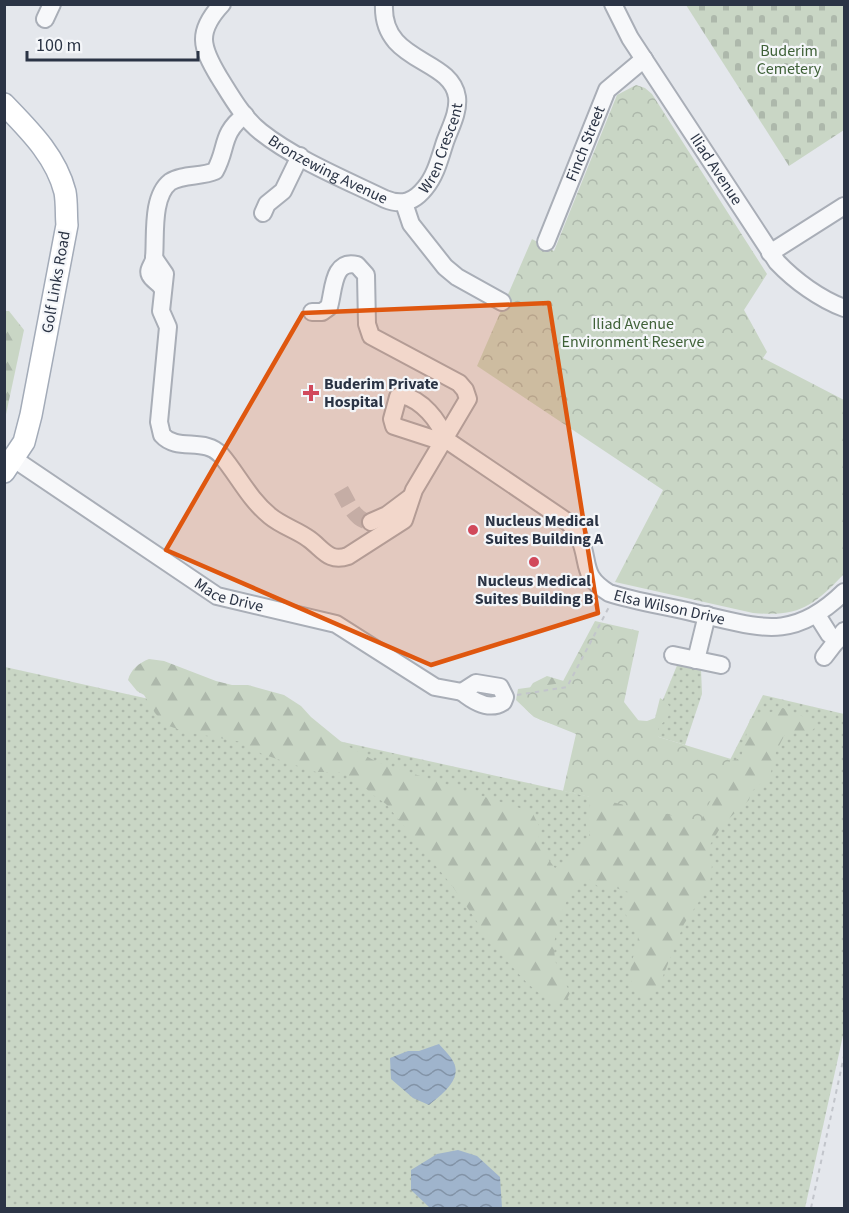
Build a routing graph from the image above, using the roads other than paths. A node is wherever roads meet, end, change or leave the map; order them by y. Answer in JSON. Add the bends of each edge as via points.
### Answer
{"nodes":[{"id":1,"x":222,"y":4,"type":"edge"},
{"id":2,"x":384,"y":4,"type":"edge"},
{"id":3,"x":613,"y":4,"type":"edge"},
{"id":4,"x":644,"y":59,"type":"junction"},
{"id":5,"x":4,"y":104,"type":"edge"},
{"id":6,"x":245,"y":115,"type":"junction"},
{"id":7,"x":300,"y":156,"type":"junction"},
{"id":8,"x":404,"y":203,"type":"junction"},
{"id":9,"x":844,"y":206,"type":"edge"},
{"id":10,"x":263,"y":213,"type":"dead end"},
{"id":11,"x":546,"y":242,"type":"dead end"},
{"id":12,"x":770,"y":254,"type":"junction"},
{"id":13,"x":502,"y":302,"type":"dead end"},
{"id":14,"x":844,"y":308,"type":"edge"},
{"id":15,"x":312,"y":312,"type":"dead end"},
{"id":16,"x":445,"y":439,"type":"junction"},
{"id":17,"x":9,"y":466,"type":"edge"},
{"id":18,"x":411,"y":497,"type":"junction"},
{"id":19,"x":371,"y":522,"type":"dead end"},
{"id":20,"x":844,"y":591,"type":"edge"},
{"id":21,"x":707,"y":615,"type":"junction"},
{"id":22,"x":817,"y":615,"type":"junction"},
{"id":23,"x":841,"y":636,"type":"edge"},
{"id":24,"x":673,"y":655,"type":"dead end"},
{"id":25,"x":824,"y":657,"type":"dead end"},
{"id":26,"x":696,"y":660,"type":"junction"},
{"id":27,"x":721,"y":665,"type":"dead end"},
{"id":28,"x":505,"y":697,"type":"road end"}],
"edges":[{"from":1,"to":6,"type":"street","name":"Bronzewing Avenue","via":[[206,25],[204,45],[213,67]]},
{"from":2,"to":8,"type":"street","name":"Wren Crescent","via":[[385,19],[394,40],[443,76],[457,97],[453,121],[432,178],[419,195]]},
{"from":3,"to":4,"type":"street","name":"Iliad Avenue"},
{"from":4,"to":11,"type":"street","name":"Finch Street","via":[[607,90]]},
{"from":4,"to":12,"type":"street","name":"Iliad Avenue"},
{"from":5,"to":17,"type":"main road","name":"Golf Links Road","via":[[54,164],[65,193],[67,225],[31,415],[24,442]]},
{"from":6,"to":7,"type":"street","name":"Bronzewing Avenue","via":[[260,132]]},
{"from":6,"to":18,"type":"street","via":[[230,129],[213,172],[175,180],[166,187],[158,207],[149,274],[162,288],[161,311],[168,331],[160,431],[175,442],[217,451],[270,516],[334,558],[348,556],[400,524]]},
{"from":7,"to":8,"type":"street","name":"Bronzewing Avenue","via":[[386,200]]},
{"from":7,"to":10,"type":"street","via":[[283,191],[267,204]]},
{"from":8,"to":13,"type":"street","name":"Bronzewing Avenue","via":[[411,224],[445,267]]},
{"from":9,"to":12,"type":"street"},
{"from":12,"to":14,"type":"street","name":"Iliad Avenue","via":[[790,274]]},
{"from":15,"to":16,"type":"street","via":[[328,307],[335,275],[342,266],[353,264],[362,268],[367,280],[367,324],[371,336],[456,381],[468,395]]},
{"from":16,"to":18,"type":"street"},
{"from":16,"to":21,"type":"street","name":"Elsa Wilson Drive","via":[[569,523],[581,541],[587,570],[598,585],[612,594]]},
{"from":17,"to":28,"type":"street","name":"Mace Drive","via":[[217,596],[336,624],[435,687],[462,692],[477,702],[494,706]]},
{"from":18,"to":19,"type":"street"},
{"from":20,"to":22,"type":"street","name":"Elsa Wilson Drive"},
{"from":21,"to":22,"type":"street","name":"Elsa Wilson Drive","via":[[772,628]]},
{"from":21,"to":26,"type":"street"},
{"from":22,"to":23,"type":"street","via":[[829,634]]},
{"from":23,"to":25,"type":"street"},
{"from":24,"to":26,"type":"street"},
{"from":26,"to":27,"type":"street"}]}
